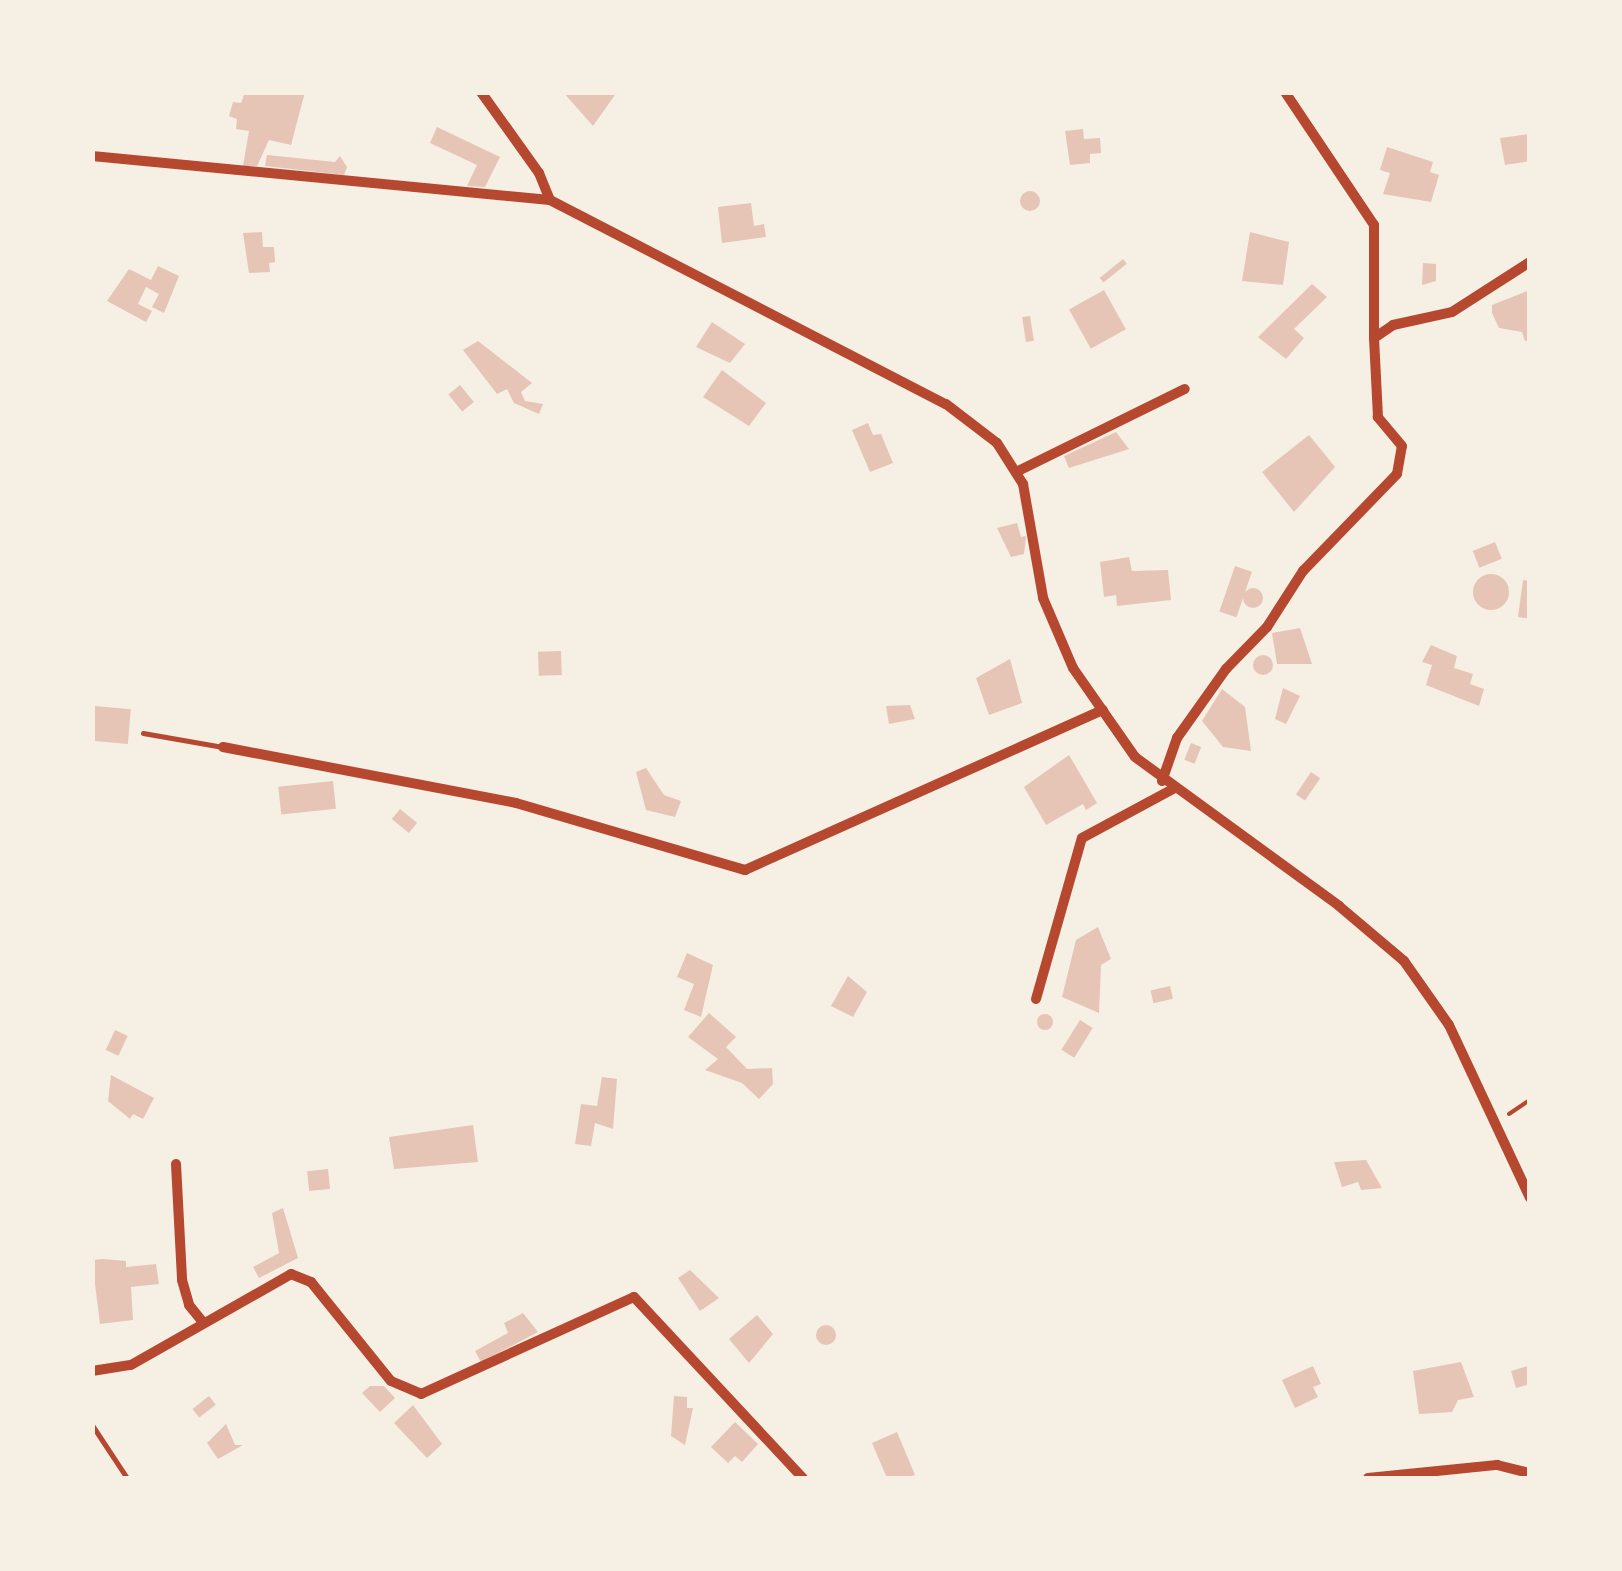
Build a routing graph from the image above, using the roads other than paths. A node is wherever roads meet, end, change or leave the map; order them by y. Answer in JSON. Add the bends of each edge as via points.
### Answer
{"nodes":[{"id":1,"x":482,"y":92,"type":"edge"},
{"id":2,"x":1285,"y":92,"type":"edge"},
{"id":3,"x":92,"y":156,"type":"edge"},
{"id":4,"x":550,"y":200,"type":"junction"},
{"id":5,"x":1530,"y":262,"type":"edge"},
{"id":6,"x":1374,"y":338,"type":"junction"},
{"id":7,"x":1186,"y":390,"type":"dead end"},
{"id":8,"x":1016,"y":472,"type":"junction"},
{"id":9,"x":1104,"y":710,"type":"junction"},
{"id":10,"x":144,"y":733,"type":"dead end"},
{"id":11,"x":223,"y":746,"type":"joint"},
{"id":12,"x":1162,"y":781,"type":"junction"},
{"id":13,"x":1173,"y":789,"type":"junction"},
{"id":14,"x":1036,"y":999,"type":"dead end"},
{"id":15,"x":176,"y":1164,"type":"dead end"},
{"id":16,"x":1530,"y":1198,"type":"edge"},
{"id":17,"x":203,"y":1322,"type":"junction"},
{"id":18,"x":92,"y":1371,"type":"edge"},
{"id":19,"x":92,"y":1425,"type":"edge"},
{"id":20,"x":1530,"y":1474,"type":"edge"},
{"id":21,"x":127,"y":1478,"type":"edge"},
{"id":22,"x":803,"y":1478,"type":"edge"},
{"id":23,"x":1368,"y":1478,"type":"edge"}],
"edges":[{"from":1,"to":4,"type":"street","via":[[539,173]]},
{"from":2,"to":6,"type":"street","via":[[1374,226]]},
{"from":3,"to":4,"type":"street"},
{"from":4,"to":8,"type":"street","via":[[946,404],[997,442]]},
{"from":5,"to":6,"type":"street","via":[[1452,312],[1393,325]]},
{"from":6,"to":12,"type":"street","via":[[1378,418],[1402,446],[1397,474],[1302,571],[1267,627],[1226,669],[1177,738]]},
{"from":7,"to":8,"type":"street"},
{"from":8,"to":9,"type":"street","via":[[1043,598],[1073,668]]},
{"from":9,"to":11,"type":"street","via":[[745,870],[516,802],[436,792]]},
{"from":9,"to":12,"type":"street","via":[[1135,757]]},
{"from":10,"to":11,"type":"lane"},
{"from":12,"to":13,"type":"street"},
{"from":13,"to":14,"type":"street","via":[[1082,838]]},
{"from":13,"to":16,"type":"street","via":[[1338,906],[1404,962],[1449,1025]]},
{"from":15,"to":17,"type":"street","via":[[182,1280],[189,1306]]},
{"from":17,"to":18,"type":"street","via":[[131,1365]]},
{"from":17,"to":22,"type":"street","via":[[291,1274],[311,1282],[390,1381],[422,1394],[634,1297]]},
{"from":19,"to":21,"type":"lane"},
{"from":20,"to":23,"type":"street","via":[[1497,1466]]}]}
